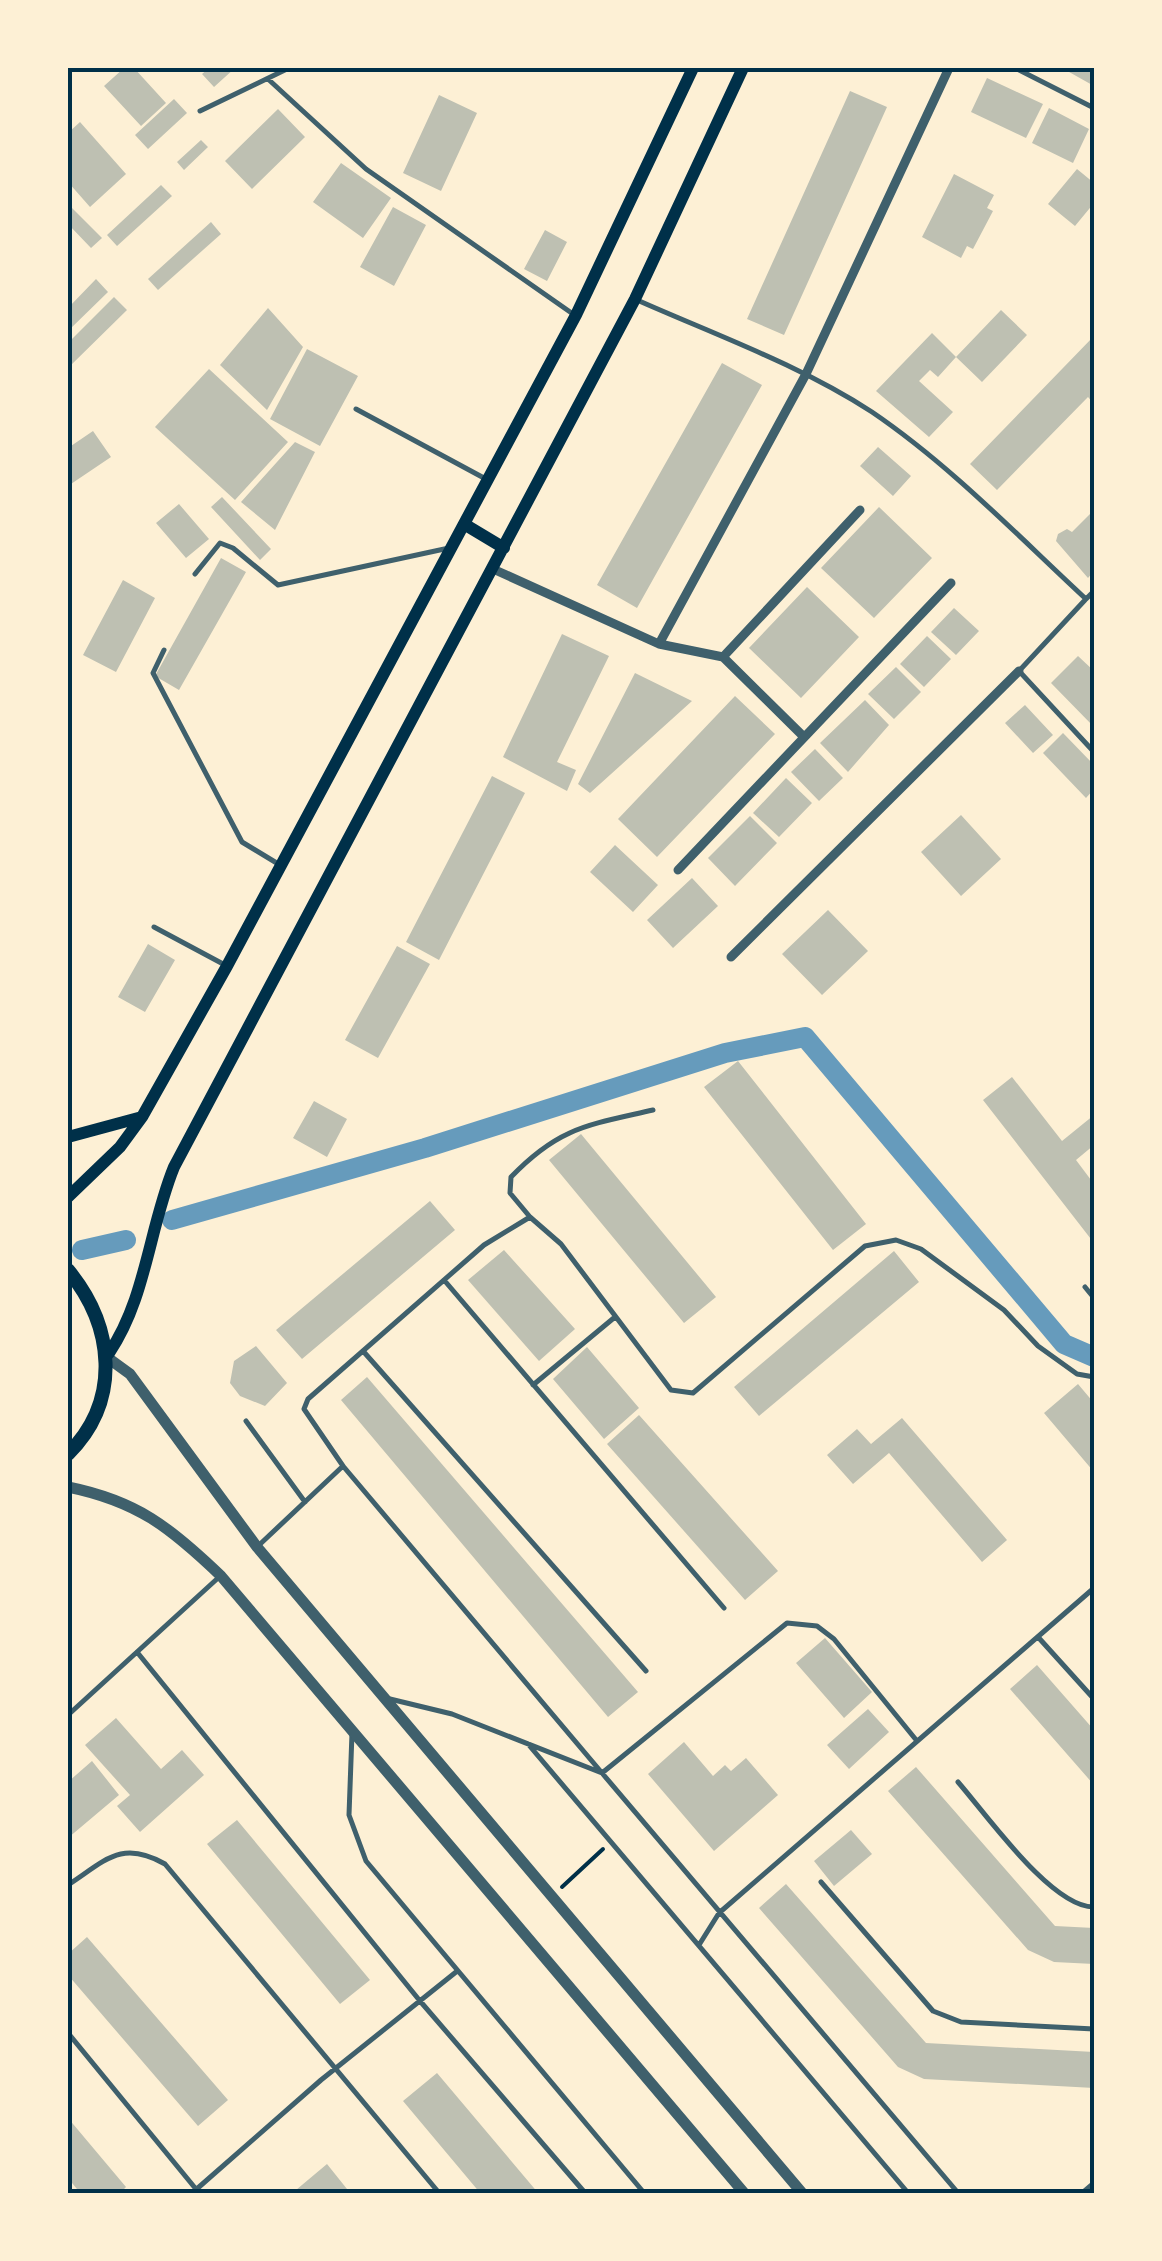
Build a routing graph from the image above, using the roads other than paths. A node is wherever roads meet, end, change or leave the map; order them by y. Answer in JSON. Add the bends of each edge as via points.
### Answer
{"nodes":[{"id":1,"x":288,"y":68,"type":"edge"},
{"id":2,"x":693,"y":68,"type":"edge"},
{"id":3,"x":743,"y":68,"type":"edge"},
{"id":4,"x":949,"y":68,"type":"edge"},
{"id":5,"x":1015,"y":68,"type":"edge"},
{"id":6,"x":268,"y":78,"type":"junction"},
{"id":7,"x":1094,"y":108,"type":"edge"},
{"id":8,"x":200,"y":111,"type":"dead end"},
{"id":9,"x":634,"y":299,"type":"junction"},
{"id":10,"x":576,"y":316,"type":"junction"},
{"id":11,"x":806,"y":374,"type":"junction"},
{"id":12,"x":356,"y":409,"type":"dead end"},
{"id":13,"x":486,"y":480,"type":"junction"},
{"id":14,"x":860,"y":510,"type":"dead end"},
{"id":15,"x":464,"y":524,"type":"junction"},
{"id":16,"x":452,"y":548,"type":"junction"},
{"id":17,"x":504,"y":548,"type":"junction"},
{"id":18,"x":493,"y":569,"type":"junction"},
{"id":19,"x":195,"y":574,"type":"dead end"},
{"id":20,"x":951,"y":583,"type":"dead end"},
{"id":21,"x":1094,"y":591,"type":"edge"},
{"id":22,"x":1086,"y":599,"type":"junction"},
{"id":23,"x":660,"y":644,"type":"junction"},
{"id":24,"x":164,"y":650,"type":"dead end"},
{"id":25,"x":723,"y":657,"type":"junction"},
{"id":26,"x":1020,"y":671,"type":"junction"},
{"id":27,"x":804,"y":737,"type":"junction"},
{"id":28,"x":1094,"y":752,"type":"edge"},
{"id":29,"x":281,"y":865,"type":"junction"},
{"id":30,"x":678,"y":870,"type":"dead end"},
{"id":31,"x":154,"y":927,"type":"dead end"},
{"id":32,"x":730,"y":956,"type":"dead end"},
{"id":33,"x":228,"y":966,"type":"junction"},
{"id":34,"x":652,"y":1110,"type":"dead end"},
{"id":35,"x":142,"y":1117,"type":"junction"},
{"id":36,"x":68,"y":1137,"type":"edge"},
{"id":37,"x":68,"y":1197,"type":"edge"},
{"id":38,"x":530,"y":1217,"type":"junction"},
{"id":39,"x":68,"y":1270,"type":"edge"},
{"id":40,"x":444,"y":1280,"type":"junction"},
{"id":41,"x":1086,"y":1286,"type":"dead end"},
{"id":42,"x":1094,"y":1298,"type":"edge"},
{"id":43,"x":616,"y":1318,"type":"junction"},
{"id":44,"x":363,"y":1351,"type":"junction"},
{"id":45,"x":108,"y":1355,"type":"junction"},
{"id":46,"x":1094,"y":1376,"type":"edge"},
{"id":47,"x":533,"y":1385,"type":"junction"},
{"id":48,"x":246,"y":1420,"type":"dead end"},
{"id":49,"x":68,"y":1454,"type":"edge"},
{"id":50,"x":343,"y":1466,"type":"junction"},
{"id":51,"x":68,"y":1486,"type":"edge"},
{"id":52,"x":305,"y":1502,"type":"junction"},
{"id":53,"x":257,"y":1547,"type":"junction"},
{"id":54,"x":221,"y":1576,"type":"junction"},
{"id":55,"x":1094,"y":1588,"type":"edge"},
{"id":56,"x":724,"y":1608,"type":"dead end"},
{"id":57,"x":1038,"y":1637,"type":"junction"},
{"id":58,"x":137,"y":1652,"type":"junction"},
{"id":59,"x":646,"y":1671,"type":"dead end"},
{"id":60,"x":384,"y":1698,"type":"junction"},
{"id":61,"x":1094,"y":1699,"type":"edge"},
{"id":62,"x":68,"y":1715,"type":"edge"},
{"id":63,"x":352,"y":1730,"type":"junction"},
{"id":64,"x":917,"y":1741,"type":"junction"},
{"id":65,"x":526,"y":1742,"type":"junction"},
{"id":66,"x":602,"y":1773,"type":"junction"},
{"id":67,"x":958,"y":1782,"type":"dead end"},
{"id":68,"x":821,"y":1882,"type":"dead end"},
{"id":69,"x":68,"y":1885,"type":"edge"},
{"id":70,"x":1094,"y":1907,"type":"edge"},
{"id":71,"x":719,"y":1913,"type":"junction"},
{"id":72,"x":699,"y":1946,"type":"junction"},
{"id":73,"x":456,"y":1972,"type":"junction"},
{"id":74,"x":420,"y":2001,"type":"junction"},
{"id":75,"x":1094,"y":2029,"type":"edge"},
{"id":76,"x":68,"y":2033,"type":"edge"},
{"id":77,"x":338,"y":2067,"type":"junction"},
{"id":78,"x":1094,"y":2183,"type":"edge"},
{"id":79,"x":196,"y":2192,"type":"edge"},
{"id":80,"x":440,"y":2194,"type":"edge"},
{"id":81,"x":586,"y":2194,"type":"edge"},
{"id":82,"x":645,"y":2194,"type":"edge"},
{"id":83,"x":745,"y":2194,"type":"edge"},
{"id":84,"x":804,"y":2194,"type":"edge"},
{"id":85,"x":909,"y":2194,"type":"edge"},
{"id":86,"x":959,"y":2194,"type":"edge"},
{"id":87,"x":1082,"y":2194,"type":"edge"}],
"edges":[{"from":1,"to":6,"type":"lane"},
{"from":2,"to":10,"type":"main road"},
{"from":3,"to":9,"type":"main road"},
{"from":4,"to":11,"type":"street"},
{"from":5,"to":7,"type":"lane"},
{"from":6,"to":8,"type":"lane"},
{"from":6,"to":10,"type":"lane","via":[[366,168]]},
{"from":9,"to":11,"type":"lane"},
{"from":9,"to":17,"type":"main road"},
{"from":10,"to":13,"type":"main road"},
{"from":11,"to":22,"type":"lane","via":[[944,468]]},
{"from":11,"to":23,"type":"street"},
{"from":12,"to":13,"type":"lane"},
{"from":13,"to":15,"type":"main road"},
{"from":14,"to":25,"type":"street"},
{"from":15,"to":16,"type":"main road"},
{"from":15,"to":17,"type":"main road"},
{"from":16,"to":19,"type":"lane","via":[[278,586],[220,543]]},
{"from":16,"to":29,"type":"main road"},
{"from":17,"to":18,"type":"main road"},
{"from":18,"to":23,"type":"street"},
{"from":18,"to":45,"type":"main road","via":[[174,1167],[128,1324]]},
{"from":20,"to":27,"type":"street"},
{"from":21,"to":22,"type":"lane"},
{"from":22,"to":26,"type":"lane"},
{"from":23,"to":25,"type":"street"},
{"from":24,"to":29,"type":"lane","via":[[152,673],[242,842]]},
{"from":25,"to":27,"type":"street"},
{"from":26,"to":28,"type":"lane"},
{"from":26,"to":32,"type":"street"},
{"from":27,"to":30,"type":"street"},
{"from":29,"to":33,"type":"main road"},
{"from":31,"to":33,"type":"lane"},
{"from":33,"to":35,"type":"main road"},
{"from":34,"to":38,"type":"lane","via":[[548,1140],[511,1177],[510,1193]]},
{"from":35,"to":36,"type":"main road"},
{"from":35,"to":37,"type":"main road"},
{"from":38,"to":40,"type":"lane"},
{"from":38,"to":43,"type":"lane","via":[[561,1244]]},
{"from":39,"to":45,"type":"main road"},
{"from":40,"to":44,"type":"lane"},
{"from":40,"to":47,"type":"lane"},
{"from":41,"to":42,"type":"lane"},
{"from":43,"to":46,"type":"lane","via":[[671,1390],[693,1394],[865,1246],[896,1240],[957,1275],[1077,1374]]},
{"from":43,"to":47,"type":"lane"},
{"from":44,"to":50,"type":"lane","via":[[304,1409]]},
{"from":44,"to":59,"type":"lane"},
{"from":45,"to":49,"type":"main road","via":[[98,1408]]},
{"from":45,"to":53,"type":"street","via":[[130,1374]]},
{"from":47,"to":56,"type":"lane"},
{"from":48,"to":52,"type":"lane"},
{"from":50,"to":52,"type":"lane"},
{"from":50,"to":66,"type":"lane"},
{"from":51,"to":54,"type":"street","via":[[144,1511]]},
{"from":52,"to":53,"type":"lane"},
{"from":53,"to":60,"type":"street"},
{"from":54,"to":58,"type":"lane"},
{"from":54,"to":63,"type":"street"},
{"from":55,"to":57,"type":"lane"},
{"from":57,"to":61,"type":"lane"},
{"from":57,"to":64,"type":"lane"},
{"from":58,"to":62,"type":"lane"},
{"from":58,"to":74,"type":"lane"},
{"from":60,"to":65,"type":"lane","via":[[430,1706]]},
{"from":60,"to":84,"type":"street"},
{"from":63,"to":73,"type":"lane","via":[[348,1816],[366,1860]]},
{"from":63,"to":83,"type":"street"},
{"from":64,"to":66,"type":"lane","via":[[834,1639],[802,1621],[786,1623]]},
{"from":64,"to":71,"type":"lane"},
{"from":65,"to":66,"type":"lane"},
{"from":65,"to":72,"type":"lane"},
{"from":66,"to":71,"type":"lane"},
{"from":67,"to":70,"type":"lane","via":[[1054,1891]]},
{"from":68,"to":75,"type":"lane","via":[[934,2012],[961,2022]]},
{"from":69,"to":77,"type":"lane","via":[[120,1852],[144,1852],[166,1864]]},
{"from":71,"to":72,"type":"lane"},
{"from":71,"to":86,"type":"lane"},
{"from":72,"to":85,"type":"lane"},
{"from":73,"to":74,"type":"lane"},
{"from":73,"to":82,"type":"lane"},
{"from":74,"to":77,"type":"lane"},
{"from":74,"to":81,"type":"lane"},
{"from":76,"to":79,"type":"lane"},
{"from":77,"to":79,"type":"lane"},
{"from":77,"to":80,"type":"lane"},
{"from":78,"to":87,"type":"lane"}]}
